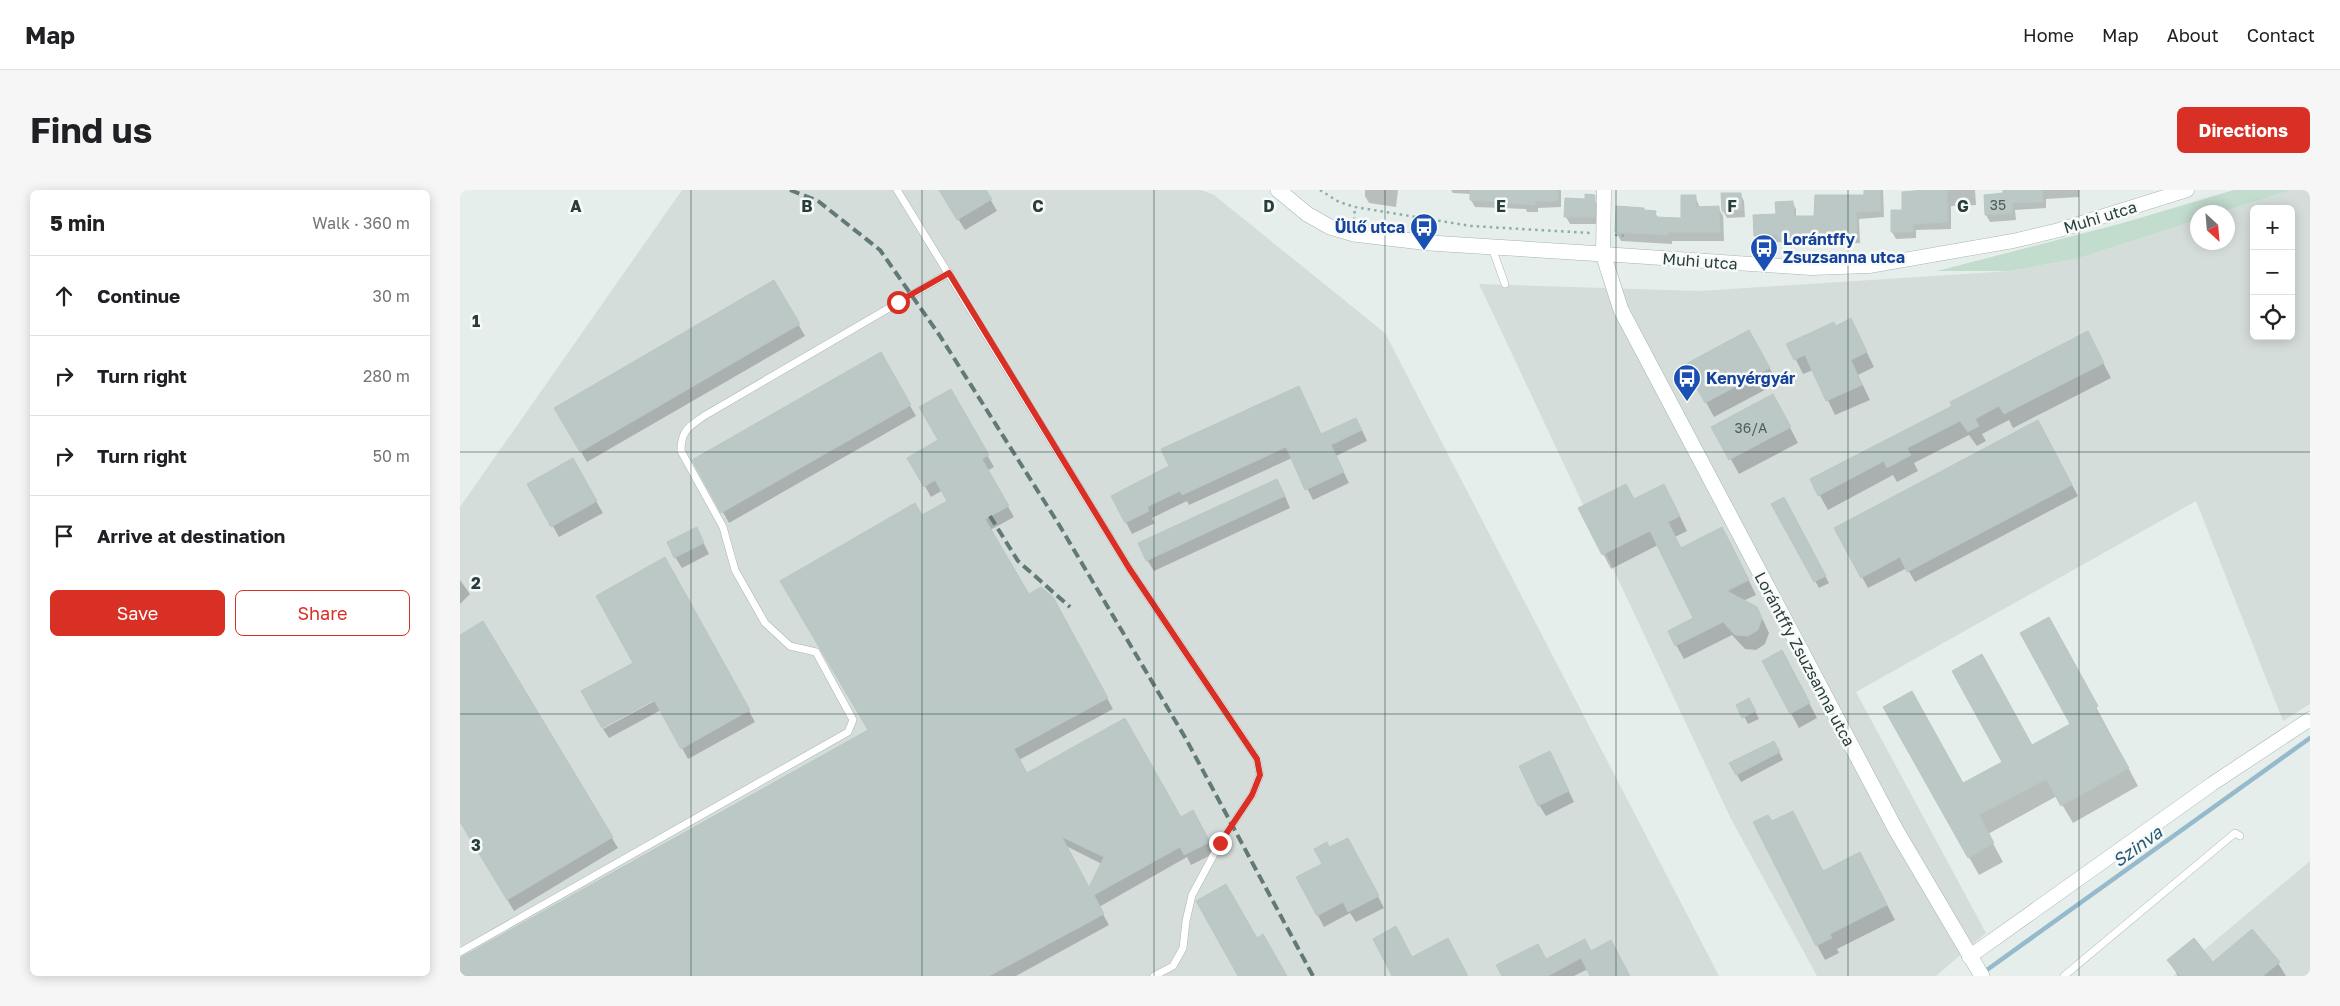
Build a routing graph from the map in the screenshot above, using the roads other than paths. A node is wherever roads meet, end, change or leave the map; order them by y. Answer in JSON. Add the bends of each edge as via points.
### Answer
{"nodes":[{"id":1,"x":897,"y":190,"type":"edge"},
{"id":2,"x":1278,"y":190,"type":"edge"},
{"id":3,"x":1604,"y":190,"type":"edge"},
{"id":4,"x":2187,"y":190,"type":"edge"},
{"id":5,"x":1492,"y":248,"type":"junction"},
{"id":6,"x":1603,"y":254,"type":"junction"},
{"id":7,"x":949,"y":273,"type":"junction"},
{"id":8,"x":1505,"y":284,"type":"dead end"},
{"id":9,"x":2310,"y":718,"type":"edge"},
{"id":10,"x":2240,"y":836,"type":"dead end"},
{"id":11,"x":460,"y":952,"type":"edge"},
{"id":12,"x":1970,"y":957,"type":"junction"},
{"id":13,"x":1154,"y":976,"type":"edge"},
{"id":14,"x":1982,"y":976,"type":"edge"},
{"id":15,"x":2064,"y":976,"type":"edge"}],
"edges":[{"from":1,"to":7,"type":"lane"},
{"from":2,"to":5,"type":"main road","name":"Muhi utca","via":[[1307,214],[1330,227],[1354,234]]},
{"from":3,"to":6,"type":"street"},
{"from":4,"to":6,"type":"street","name":"Muhi utca","via":[[2059,230],[1869,266],[1811,268]]},
{"from":5,"to":6,"type":"main road","name":"Muhi utca"},
{"from":5,"to":8,"type":"lane"},
{"from":6,"to":12,"type":"main road","name":"Lorántffy Zsuzsanna utca","via":[[1621,310],[1896,830]]},
{"from":7,"to":11,"type":"lane","via":[[704,416],[687,428],[681,438],[681,451],[723,527],[735,570],[765,623],[790,646],[816,652],[853,720],[848,732]]},
{"from":7,"to":13,"type":"lane","via":[[1129,568],[1257,759],[1260,775],[1252,795],[1220,843],[1192,895],[1182,948],[1173,966]]},
{"from":9,"to":12,"type":"street"},
{"from":10,"to":15,"type":"lane","via":[[2234,833]]},
{"from":12,"to":14,"type":"main road","name":"Lorántffy Zsuzsanna utca"}]}
